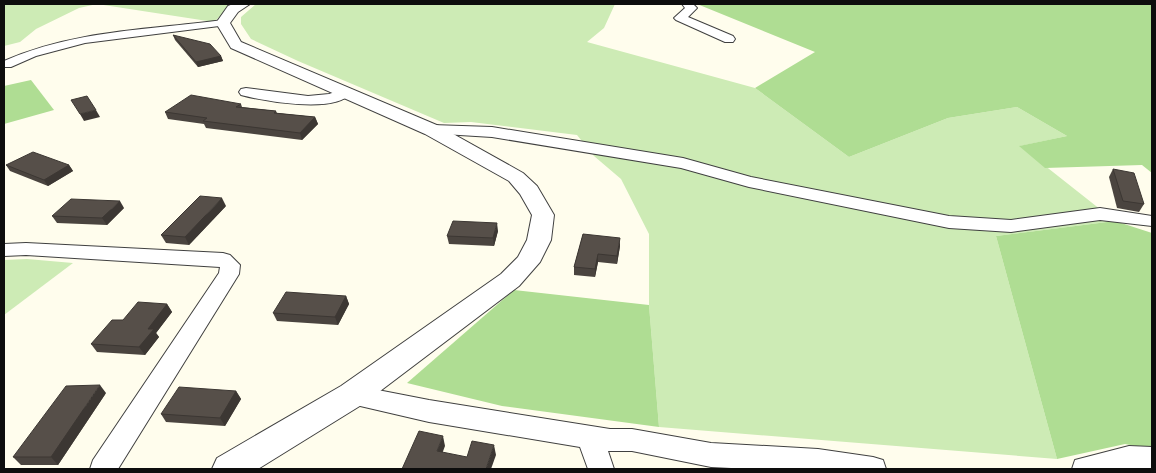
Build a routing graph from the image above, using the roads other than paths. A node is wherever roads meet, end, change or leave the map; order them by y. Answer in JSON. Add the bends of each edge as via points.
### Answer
{"nodes":[{"id":1,"x":243,"y":4,"type":"edge"},
{"id":2,"x":687,"y":4,"type":"edge"},
{"id":3,"x":223,"y":23,"type":"junction"},
{"id":4,"x":729,"y":39,"type":"dead end"},
{"id":5,"x":7,"y":64,"type":"dead end"},
{"id":6,"x":246,"y":92,"type":"dead end"},
{"id":7,"x":344,"y":92,"type":"junction"},
{"id":8,"x":432,"y":130,"type":"junction"},
{"id":9,"x":1150,"y":221,"type":"dead end"},
{"id":10,"x":4,"y":250,"type":"edge"},
{"id":11,"x":352,"y":395,"type":"junction"},
{"id":12,"x":590,"y":437,"type":"junction"},
{"id":13,"x":1152,"y":459,"type":"edge"},
{"id":14,"x":103,"y":469,"type":"edge"},
{"id":15,"x":229,"y":469,"type":"edge"},
{"id":16,"x":601,"y":469,"type":"edge"},
{"id":17,"x":873,"y":469,"type":"edge"},
{"id":18,"x":1085,"y":469,"type":"edge"}],
"edges":[{"from":1,"to":3,"type":"street","via":[[233,9]]},
{"from":2,"to":4,"type":"street","via":[[692,8],[680,18]]},
{"from":3,"to":5,"type":"street","via":[[82,41],[36,52]]},
{"from":3,"to":7,"type":"street","via":[[236,46]]},
{"from":6,"to":7,"type":"street","via":[[306,102],[328,99]]},
{"from":7,"to":8,"type":"street"},
{"from":8,"to":9,"type":"street","via":[[492,132],[656,158],[705,168],[749,182],[949,222],[1012,226],[1100,214]]},
{"from":8,"to":11,"type":"street","via":[[516,177],[543,215],[539,240],[528,262],[510,280]]},
{"from":10,"to":14,"type":"street","via":[[223,260],[230,265],[229,274]]},
{"from":11,"to":12,"type":"street"},
{"from":11,"to":15,"type":"street"},
{"from":12,"to":16,"type":"street"},
{"from":12,"to":17,"type":"street","via":[[632,440],[711,454],[818,461]]},
{"from":13,"to":18,"type":"street","via":[[1129,458]]}]}
